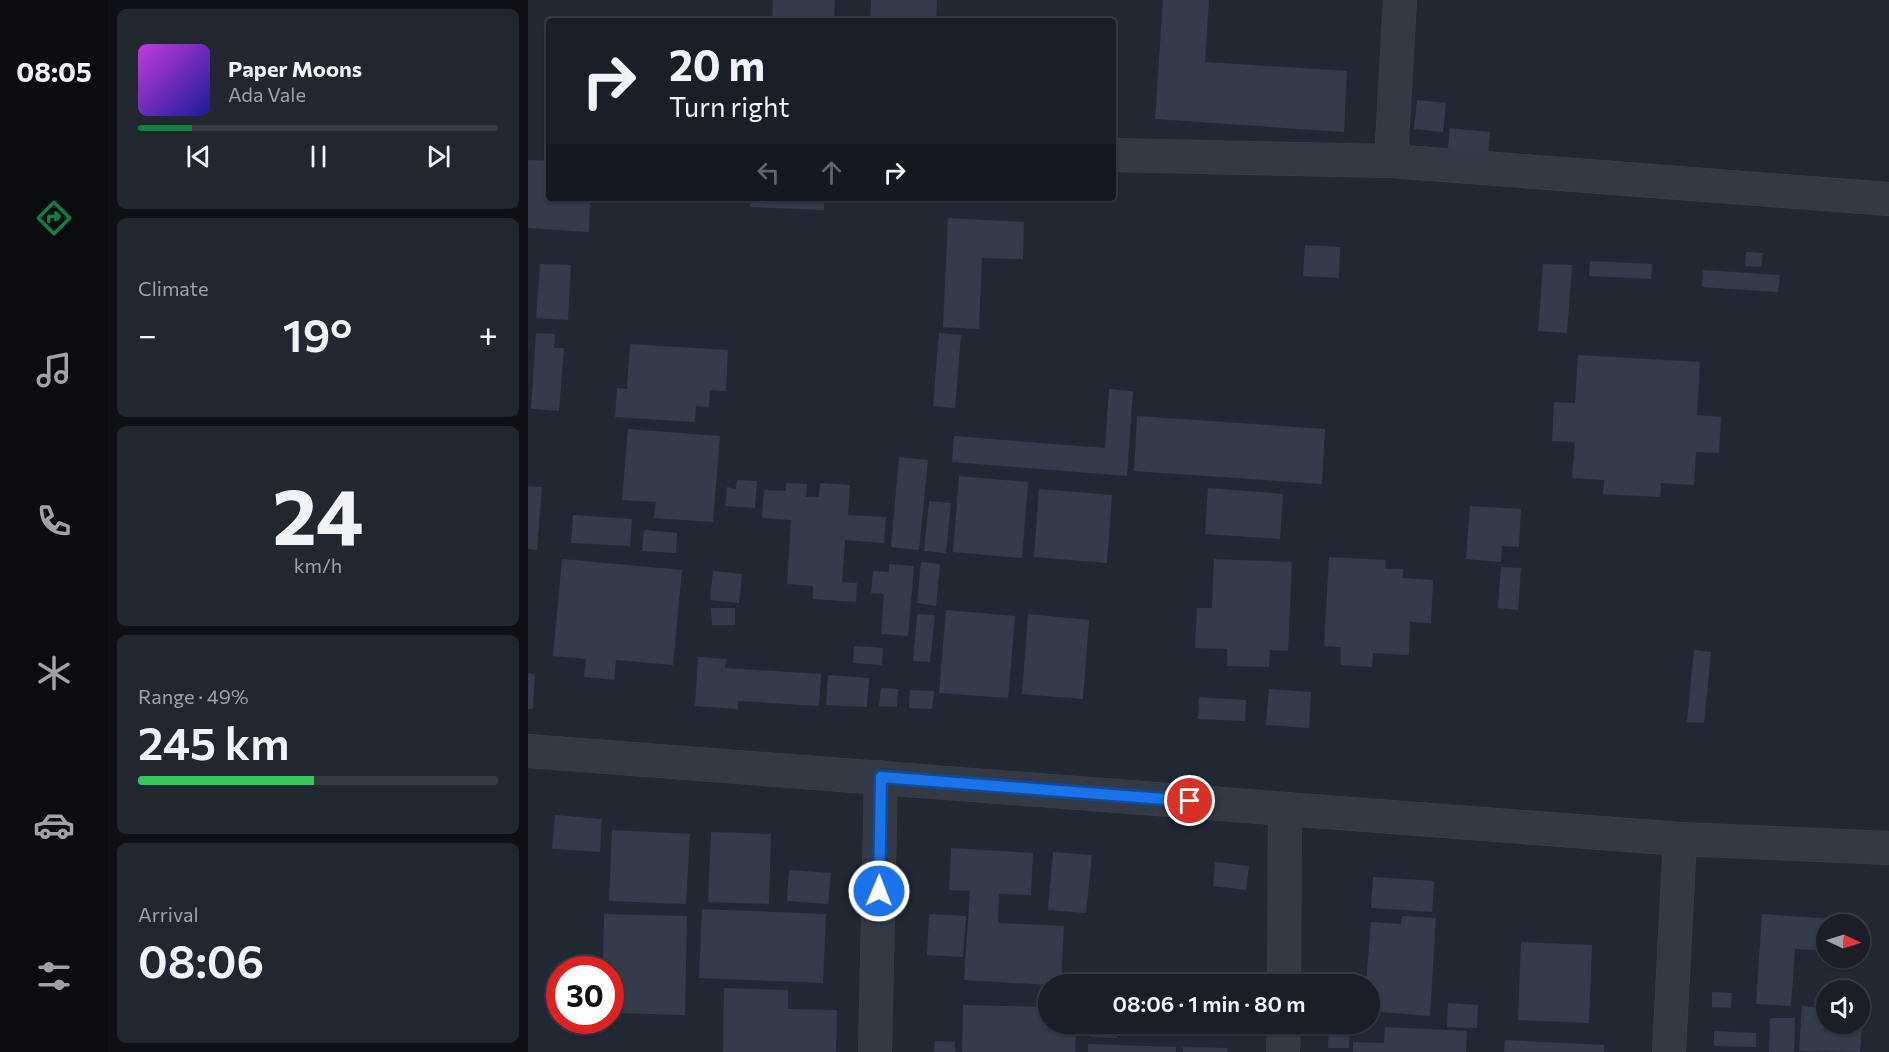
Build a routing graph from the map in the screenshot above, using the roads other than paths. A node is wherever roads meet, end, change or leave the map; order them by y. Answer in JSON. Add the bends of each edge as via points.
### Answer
{"nodes":[{"id":1,"x":1400,"y":0,"type":"edge"},
{"id":2,"x":1116,"y":155,"type":"edge"},
{"id":3,"x":1392,"y":161,"type":"junction"},
{"id":4,"x":1889,"y":199,"type":"edge"},
{"id":5,"x":528,"y":751,"type":"edge"},
{"id":6,"x":881,"y":777,"type":"junction"},
{"id":7,"x":1286,"y":809,"type":"junction"},
{"id":8,"x":1680,"y":839,"type":"junction"},
{"id":9,"x":1889,"y":848,"type":"edge"},
{"id":10,"x":1284,"y":974,"type":"edge"},
{"id":11,"x":1284,"y":1034,"type":"edge"},
{"id":12,"x":875,"y":1052,"type":"edge"},
{"id":13,"x":1283,"y":1052,"type":"edge"},
{"id":14,"x":1669,"y":1052,"type":"edge"}],
"edges":[{"from":1,"to":3,"type":"street"},
{"from":2,"to":3,"type":"street"},
{"from":3,"to":4,"type":"street"},
{"from":5,"to":6,"type":"street"},
{"from":6,"to":7,"type":"street"},
{"from":6,"to":12,"type":"street"},
{"from":7,"to":8,"type":"street"},
{"from":7,"to":10,"type":"street"},
{"from":8,"to":9,"type":"street"},
{"from":8,"to":14,"type":"street"},
{"from":11,"to":13,"type":"street"}]}
